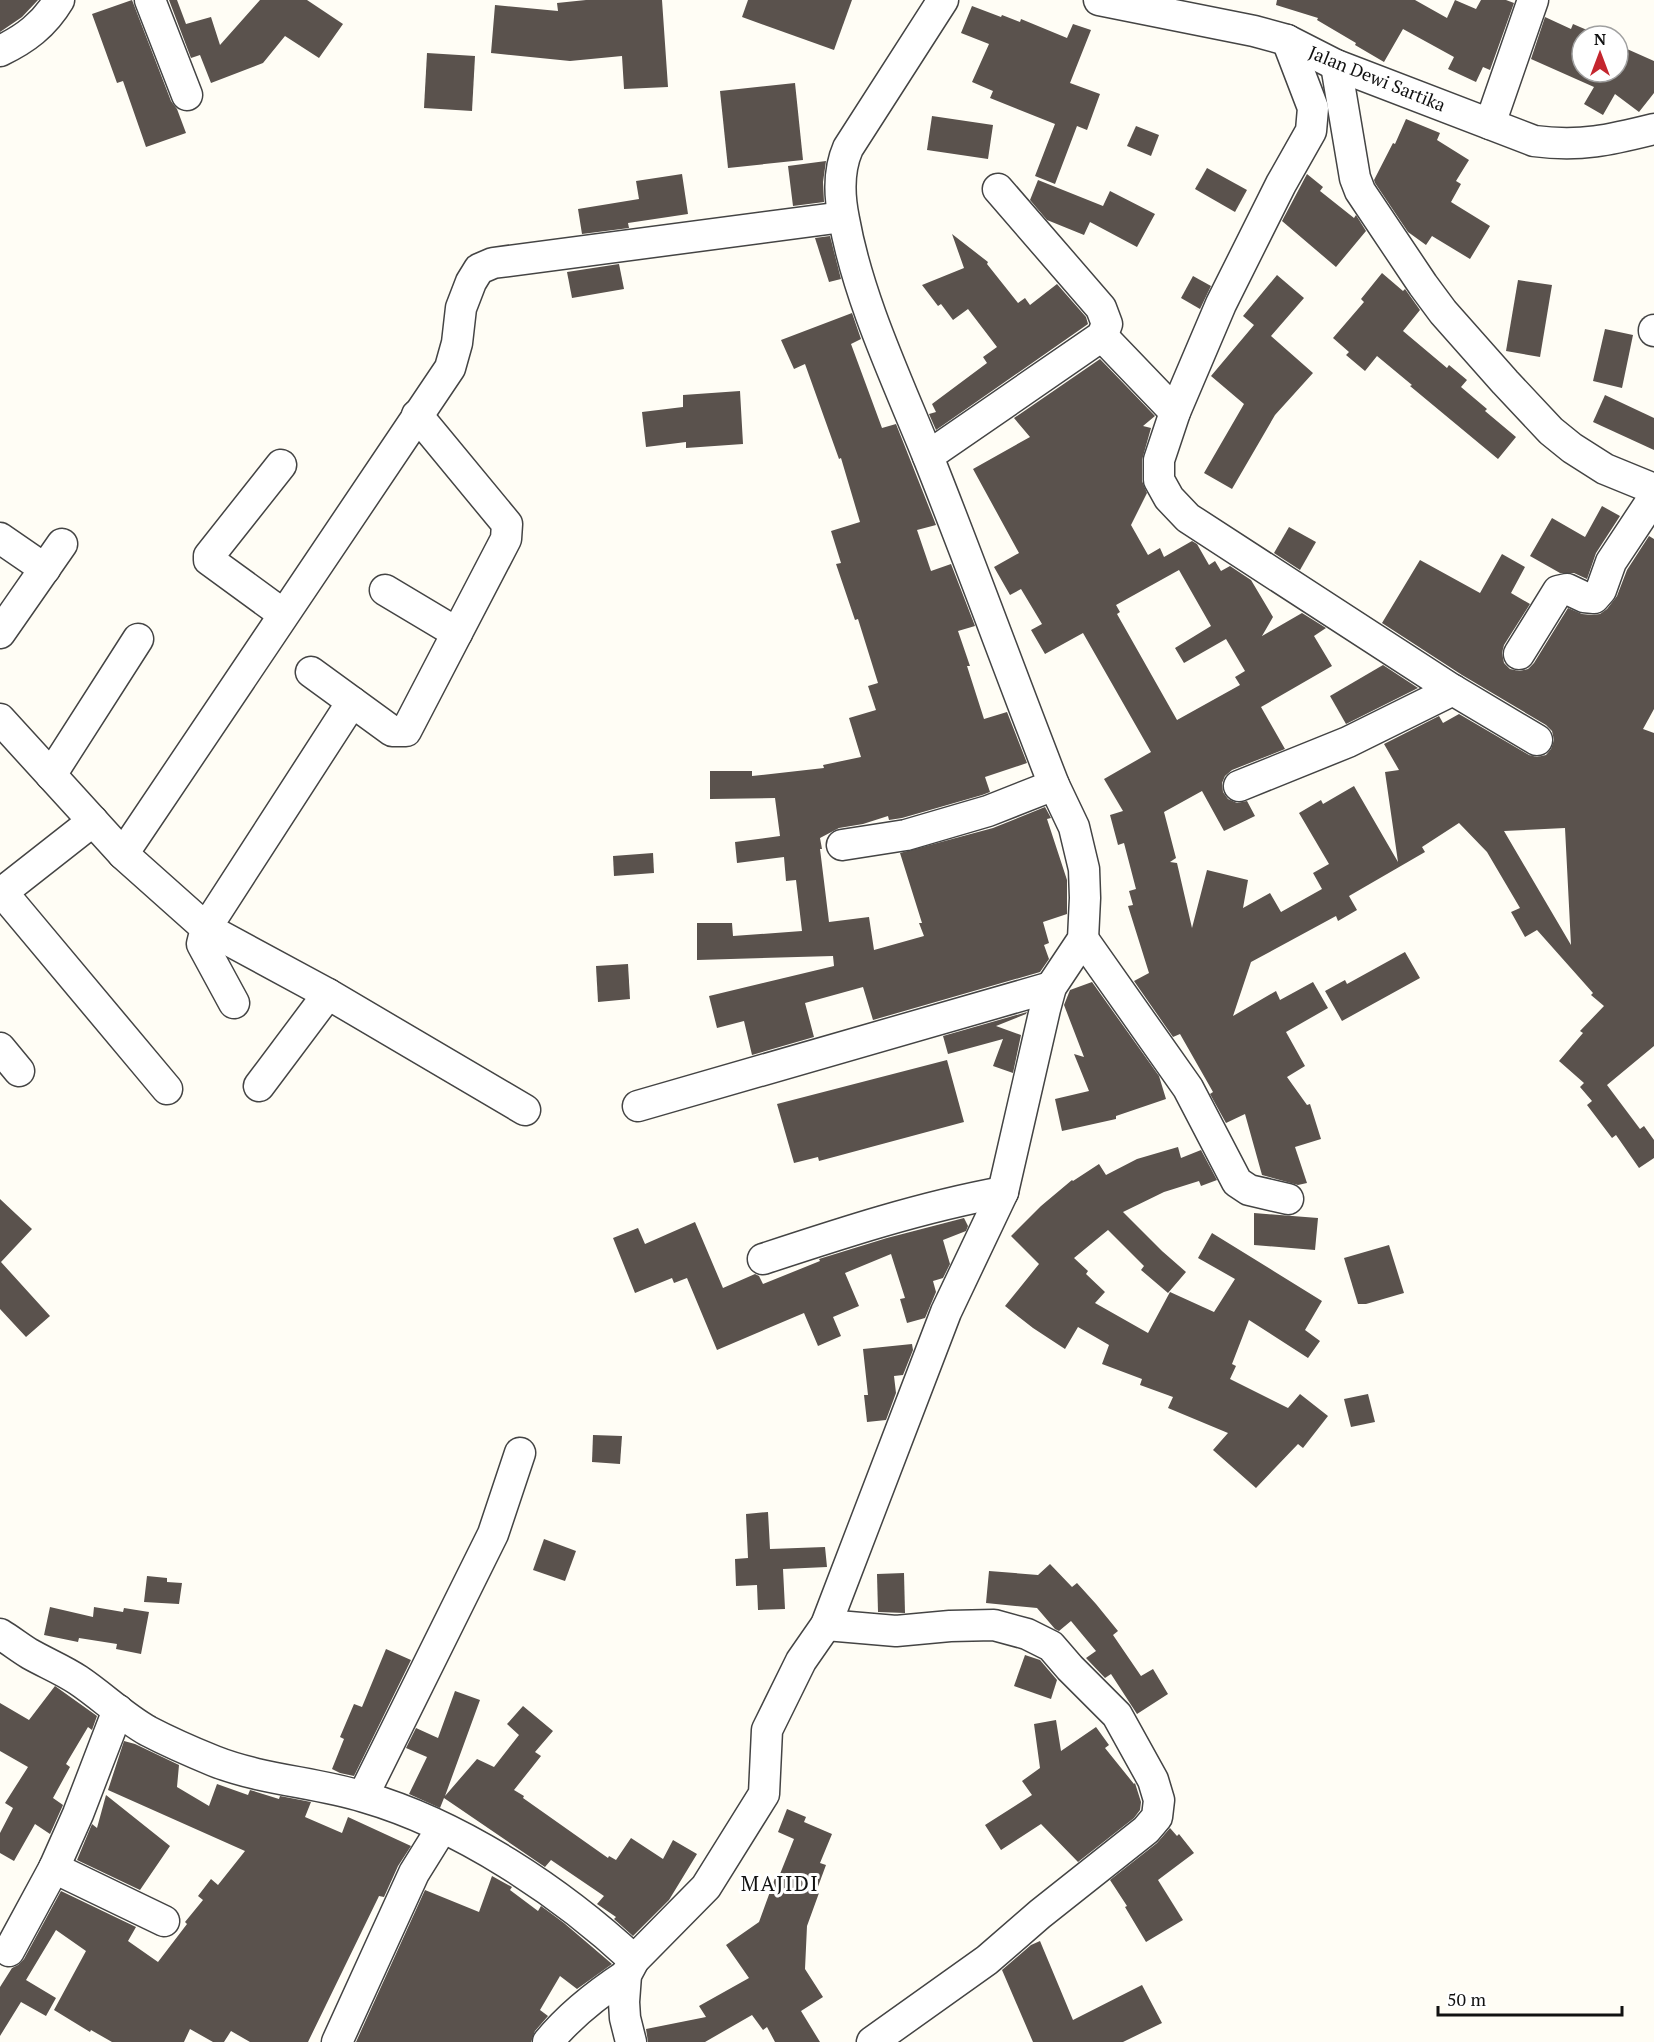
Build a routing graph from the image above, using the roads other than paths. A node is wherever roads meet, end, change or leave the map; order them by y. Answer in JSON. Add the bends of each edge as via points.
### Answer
{"nodes":[{"id":1,"x":59,"y":0,"type":"edge"},
{"id":2,"x":150,"y":0,"type":"edge"},
{"id":3,"x":943,"y":0,"type":"edge"},
{"id":4,"x":1099,"y":0,"type":"edge"},
{"id":5,"x":1533,"y":0,"type":"edge"},
{"id":6,"x":1287,"y":40,"type":"junction"},
{"id":7,"x":0,"y":51,"type":"edge"},
{"id":8,"x":1336,"y":65,"type":"junction"},
{"id":9,"x":187,"y":95,"type":"dead end"},
{"id":10,"x":1490,"y":124,"type":"junction"},
{"id":11,"x":1654,"y":129,"type":"edge"},
{"id":12,"x":998,"y":189,"type":"dead end"},
{"id":13,"x":843,"y":217,"type":"junction"},
{"id":14,"x":1102,"y":336,"type":"junction"},
{"id":15,"x":1174,"y":412,"type":"junction"},
{"id":16,"x":417,"y":415,"type":"junction"},
{"id":17,"x":928,"y":456,"type":"junction"},
{"id":18,"x":281,"y":465,"type":"dead end"},
{"id":19,"x":1654,"y":489,"type":"edge"},
{"id":20,"x":1654,"y":497,"type":"edge"},
{"id":21,"x":0,"y":538,"type":"edge"},
{"id":22,"x":62,"y":544,"type":"dead end"},
{"id":23,"x":45,"y":569,"type":"junction"},
{"id":24,"x":384,"y":590,"type":"dead end"},
{"id":25,"x":284,"y":614,"type":"junction"},
{"id":26,"x":0,"y":633,"type":"edge"},
{"id":27,"x":457,"y":633,"type":"junction"},
{"id":28,"x":138,"y":639,"type":"dead end"},
{"id":29,"x":1519,"y":654,"type":"dead end"},
{"id":30,"x":311,"y":672,"type":"dead end"},
{"id":31,"x":1453,"y":690,"type":"junction"},
{"id":32,"x":351,"y":702,"type":"junction"},
{"id":33,"x":0,"y":719,"type":"edge"},
{"id":34,"x":1537,"y":740,"type":"dead end"},
{"id":35,"x":51,"y":775,"type":"junction"},
{"id":36,"x":1054,"y":785,"type":"junction"},
{"id":37,"x":1239,"y":786,"type":"dead end"},
{"id":38,"x":93,"y":821,"type":"junction"},
{"id":39,"x":842,"y":845,"type":"dead end"},
{"id":40,"x":123,"y":854,"type":"junction"},
{"id":41,"x":1,"y":893,"type":"edge"},
{"id":42,"x":206,"y":928,"type":"junction"},
{"id":43,"x":1083,"y":939,"type":"junction"},
{"id":44,"x":1052,"y":987,"type":"junction"},
{"id":45,"x":328,"y":994,"type":"junction"},
{"id":46,"x":234,"y":1002,"type":"dead end"},
{"id":47,"x":0,"y":1048,"type":"edge"},
{"id":48,"x":20,"y":1071,"type":"dead end"},
{"id":49,"x":259,"y":1086,"type":"dead end"},
{"id":50,"x":167,"y":1089,"type":"dead end"},
{"id":51,"x":638,"y":1106,"type":"dead end"},
{"id":52,"x":525,"y":1110,"type":"dead end"},
{"id":53,"x":1003,"y":1192,"type":"junction"},
{"id":54,"x":1288,"y":1199,"type":"dead end"},
{"id":55,"x":763,"y":1259,"type":"dead end"},
{"id":56,"x":520,"y":1453,"type":"dead end"},
{"id":57,"x":826,"y":1625,"type":"junction"},
{"id":58,"x":0,"y":1634,"type":"edge"},
{"id":59,"x":118,"y":1710,"type":"junction"},
{"id":60,"x":363,"y":1796,"type":"junction"},
{"id":61,"x":442,"y":1828,"type":"junction"},
{"id":62,"x":54,"y":1868,"type":"junction"},
{"id":63,"x":164,"y":1921,"type":"dead end"},
{"id":64,"x":9,"y":1951,"type":"dead end"},
{"id":65,"x":630,"y":1967,"type":"junction"},
{"id":66,"x":337,"y":2042,"type":"edge"},
{"id":67,"x":548,"y":2042,"type":"edge"},
{"id":68,"x":632,"y":2042,"type":"edge"},
{"id":69,"x":872,"y":2042,"type":"edge"}],
"edges":[{"from":1,"to":7,"type":"street","via":[[40,26],[22,41]]},
{"from":2,"to":9,"type":"street"},
{"from":3,"to":13,"type":"street","via":[[848,148],[840,183]]},
{"from":4,"to":6,"type":"street","name":"Jalan Dewi Sartika"},
{"from":5,"to":10,"type":"street"},
{"from":6,"to":8,"type":"street","name":"Jalan Dewi Sartika"},
{"from":6,"to":15,"type":"street","via":[[1313,108],[1311,131],[1221,304]]},
{"from":8,"to":10,"type":"street","name":"Jalan Dewi Sartika"},
{"from":8,"to":19,"type":"street","via":[[1355,178],[1443,312],[1551,431],[1605,469]]},
{"from":10,"to":11,"type":"street","name":"Jalan Dewi Sartika","via":[[1534,141],[1562,144],[1607,141]]},
{"from":12,"to":14,"type":"street","via":[[1101,308],[1107,324]]},
{"from":13,"to":16,"type":"street","via":[[493,263],[479,269],[461,308],[450,368]]},
{"from":13,"to":17,"type":"street","via":[[877,332]]},
{"from":14,"to":15,"type":"street"},
{"from":14,"to":17,"type":"street"},
{"from":15,"to":31,"type":"street","via":[[1160,460],[1159,480],[1188,518]]},
{"from":16,"to":25,"type":"street"},
{"from":16,"to":27,"type":"street","via":[[507,524],[506,539]]},
{"from":17,"to":36,"type":"street"},
{"from":18,"to":25,"type":"street","via":[[209,560]]},
{"from":20,"to":29,"type":"street","via":[[1611,562],[1601,590],[1594,598],[1566,589],[1558,591]]},
{"from":21,"to":23,"type":"street"},
{"from":22,"to":23,"type":"street"},
{"from":23,"to":26,"type":"street"},
{"from":24,"to":27,"type":"street"},
{"from":25,"to":40,"type":"street"},
{"from":27,"to":32,"type":"street","via":[[406,731],[392,731]]},
{"from":28,"to":35,"type":"street"},
{"from":30,"to":32,"type":"street"},
{"from":31,"to":34,"type":"street"},
{"from":31,"to":37,"type":"street","via":[[1348,742]]},
{"from":32,"to":42,"type":"street"},
{"from":33,"to":35,"type":"street"},
{"from":35,"to":38,"type":"street"},
{"from":36,"to":39,"type":"street","via":[[988,811],[916,832]]},
{"from":36,"to":43,"type":"street","via":[[1074,827],[1084,869]]},
{"from":38,"to":40,"type":"street"},
{"from":38,"to":41,"type":"street"},
{"from":40,"to":42,"type":"street"},
{"from":41,"to":50,"type":"street"},
{"from":42,"to":45,"type":"street"},
{"from":42,"to":46,"type":"street","via":[[202,944]]},
{"from":43,"to":44,"type":"street"},
{"from":43,"to":54,"type":"street","via":[[1188,1088],[1237,1182],[1249,1190]]},
{"from":44,"to":51,"type":"street"},
{"from":44,"to":53,"type":"street"},
{"from":45,"to":49,"type":"street"},
{"from":45,"to":52,"type":"street"},
{"from":47,"to":48,"type":"street"},
{"from":53,"to":55,"type":"street","via":[[910,1213]]},
{"from":53,"to":57,"type":"street","via":[[946,1312]]},
{"from":56,"to":60,"type":"street","via":[[493,1534]]},
{"from":57,"to":65,"type":"street","via":[[801,1661],[767,1730],[764,1794],[706,1887]]},
{"from":57,"to":69,"type":"street","via":[[896,1631],[994,1625],[1051,1646],[1117,1715],[1153,1780],[1159,1800],[1157,1817],[1146,1830],[987,1960]]},
{"from":58,"to":59,"type":"street","via":[[77,1680]]},
{"from":59,"to":60,"type":"street","via":[[147,1731],[216,1762]]},
{"from":59,"to":62,"type":"street"},
{"from":60,"to":61,"type":"street"},
{"from":61,"to":65,"type":"street","via":[[546,1889],[614,1941]]},
{"from":61,"to":66,"type":"street","via":[[414,1873]]},
{"from":62,"to":63,"type":"street"},
{"from":62,"to":64,"type":"street"},
{"from":65,"to":67,"type":"street"},
{"from":65,"to":68,"type":"street","via":[[625,2018]]}]}
